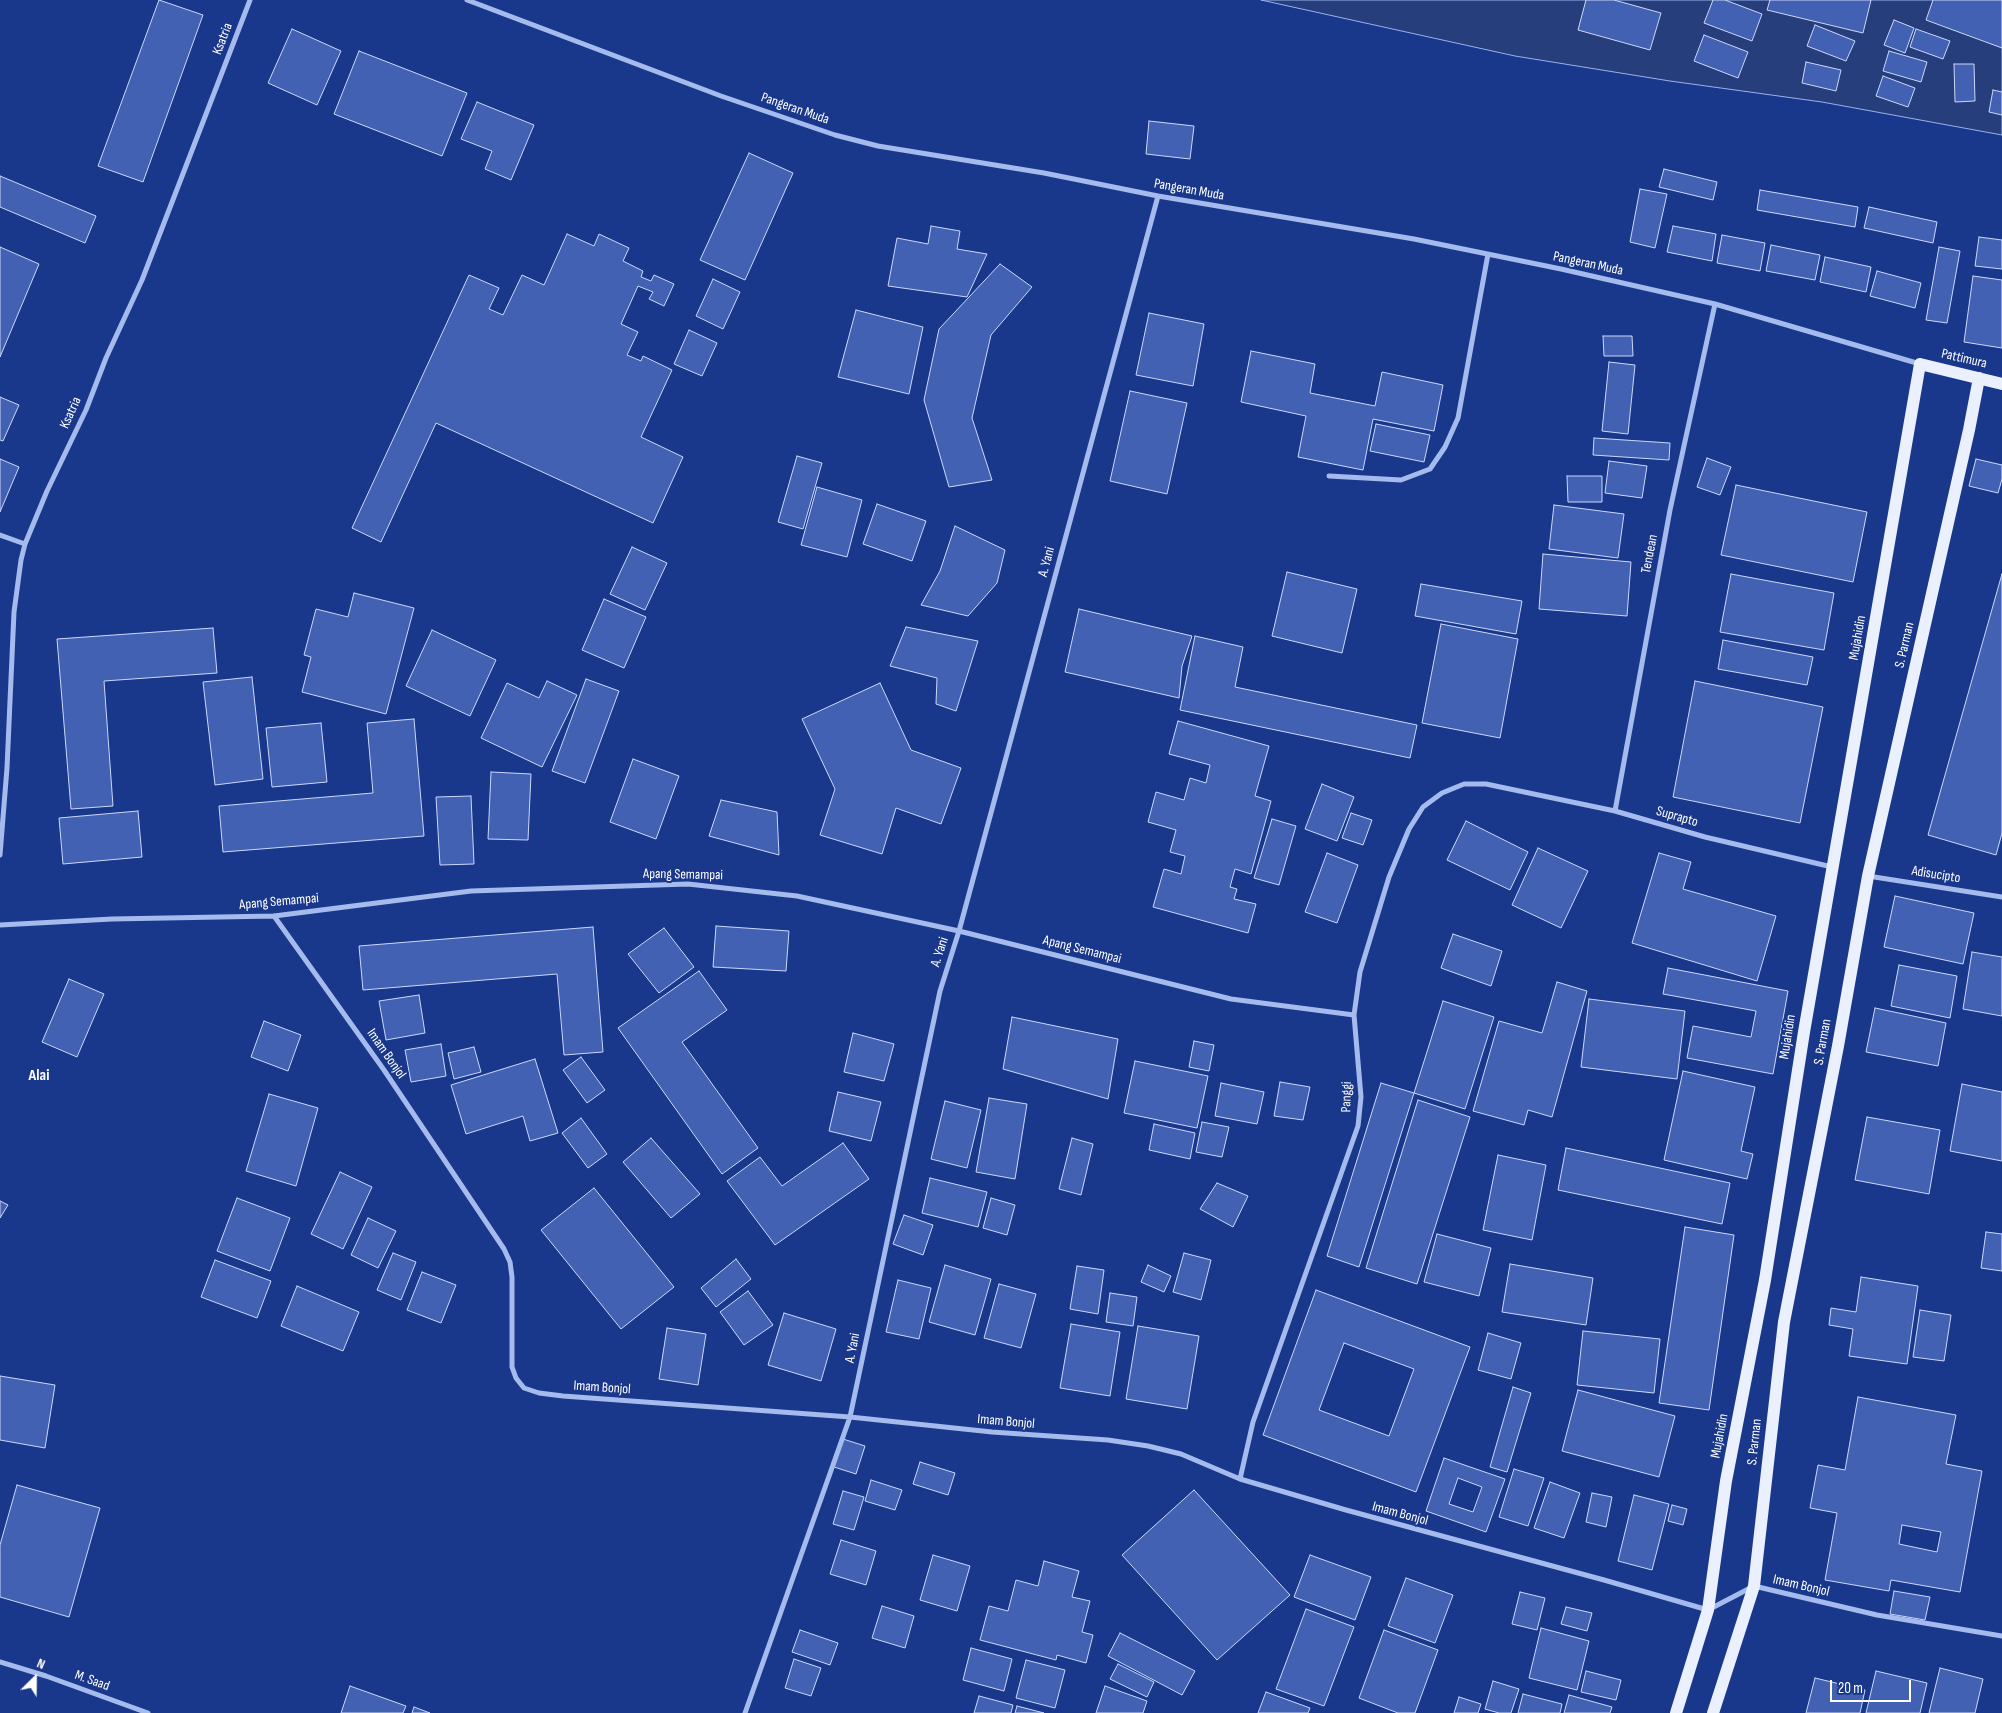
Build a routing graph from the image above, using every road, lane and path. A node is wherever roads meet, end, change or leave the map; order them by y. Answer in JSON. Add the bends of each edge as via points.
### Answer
{"nodes":[{"id":1,"x":250,"y":0,"type":"edge"},
{"id":2,"x":467,"y":0,"type":"edge"},
{"id":3,"x":1158,"y":196,"type":"junction"},
{"id":4,"x":1488,"y":254,"type":"junction"},
{"id":5,"x":1715,"y":304,"type":"junction"},
{"id":6,"x":1920,"y":364,"type":"junction"},
{"id":7,"x":1978,"y":378,"type":"junction"},
{"id":8,"x":2002,"y":384,"type":"edge"},
{"id":9,"x":1329,"y":476,"type":"dead end"},
{"id":10,"x":0,"y":535,"type":"edge"},
{"id":11,"x":25,"y":544,"type":"junction"},
{"id":12,"x":1514,"y":789,"type":"joint"},
{"id":13,"x":1615,"y":811,"type":"junction"},
{"id":14,"x":0,"y":855,"type":"edge"},
{"id":15,"x":1833,"y":867,"type":"junction"},
{"id":16,"x":1868,"y":876,"type":"junction"},
{"id":17,"x":2002,"y":897,"type":"edge"},
{"id":18,"x":274,"y":916,"type":"junction"},
{"id":19,"x":0,"y":925,"type":"edge"},
{"id":20,"x":959,"y":931,"type":"junction"},
{"id":21,"x":1354,"y":1014,"type":"junction"},
{"id":22,"x":850,"y":1417,"type":"junction"},
{"id":23,"x":1240,"y":1479,"type":"junction"},
{"id":24,"x":1754,"y":1586,"type":"junction"},
{"id":25,"x":1708,"y":1610,"type":"junction"},
{"id":26,"x":2002,"y":1636,"type":"edge"},
{"id":27,"x":0,"y":1662,"type":"edge"},
{"id":28,"x":148,"y":1713,"type":"edge"},
{"id":29,"x":745,"y":1713,"type":"edge"},
{"id":30,"x":1676,"y":1713,"type":"edge"},
{"id":31,"x":1713,"y":1713,"type":"edge"}],
"edges":[{"from":1,"to":11,"type":"street","name":"Ksatria","via":[[142,280]]},
{"from":2,"to":3,"type":"street","name":"Pangeran Muda","via":[[721,96],[835,135],[878,146],[1044,173]]},
{"from":3,"to":4,"type":"street","name":"Pangeran Muda"},
{"from":3,"to":20,"type":"street","name":"A. Yani"},
{"from":4,"to":5,"type":"street","name":"Pangeran Muda"},
{"from":4,"to":9,"type":"street","via":[[1458,418],[1445,447],[1430,469],[1401,480]]},
{"from":5,"to":6,"type":"street","name":"Pangeran Muda"},
{"from":5,"to":13,"type":"street","name":"Tendean","via":[[1670,510]]},
{"from":6,"to":7,"type":"main road","name":"Pattimura"},
{"from":6,"to":15,"type":"main road","name":"Mujahidin"},
{"from":7,"to":8,"type":"main road","name":"Pattimura"},
{"from":7,"to":16,"type":"main road","name":"S. Parman"},
{"from":10,"to":11,"type":"street"},
{"from":11,"to":14,"type":"street","name":"Ksatria","via":[[14,612]]},
{"from":12,"to":13,"type":"street","name":"Suprapto"},
{"from":12,"to":21,"type":"street","name":"Panggi","via":[[1464,784],[1442,793],[1423,807],[1409,829],[1389,876],[1360,972]]},
{"from":13,"to":15,"type":"street","name":"Suprapto","via":[[1705,838]]},
{"from":15,"to":25,"type":"main road","name":"Mujahidin","via":[[1765,1280],[1726,1482]]},
{"from":16,"to":17,"type":"street","name":"Adisucipto"},
{"from":16,"to":24,"type":"main road","name":"S. Parman","via":[[1784,1322]]},
{"from":18,"to":19,"type":"street","name":"Apang Semampai"},
{"from":18,"to":20,"type":"street","name":"Apang Semampai","via":[[471,891],[688,884],[797,896]]},
{"from":18,"to":22,"type":"street","name":"Imam Bonjol","via":[[384,1070],[504,1249],[512,1276],[512,1367],[524,1388],[563,1396]]},
{"from":20,"to":21,"type":"street","name":"Apang Semampai","via":[[1231,999]]},
{"from":20,"to":22,"type":"street","name":"A. Yani","via":[[940,991]]},
{"from":21,"to":23,"type":"street","name":"Panggi","via":[[1361,1098],[1358,1126],[1253,1422]]},
{"from":22,"to":23,"type":"street","name":"Imam Bonjol","via":[[1148,1446],[1181,1454]]},
{"from":22,"to":29,"type":"street","name":"A. Yani"},
{"from":23,"to":25,"type":"street","name":"Imam Bonjol"},
{"from":24,"to":25,"type":"street","name":"Imam Bonjol"},
{"from":24,"to":26,"type":"street","name":"Imam Bonjol","via":[[1877,1615]]},
{"from":24,"to":31,"type":"main road","name":"S. Parman"},
{"from":25,"to":30,"type":"main road","name":"Mujahidin"},
{"from":27,"to":28,"type":"street","name":"M. Saad"}]}
